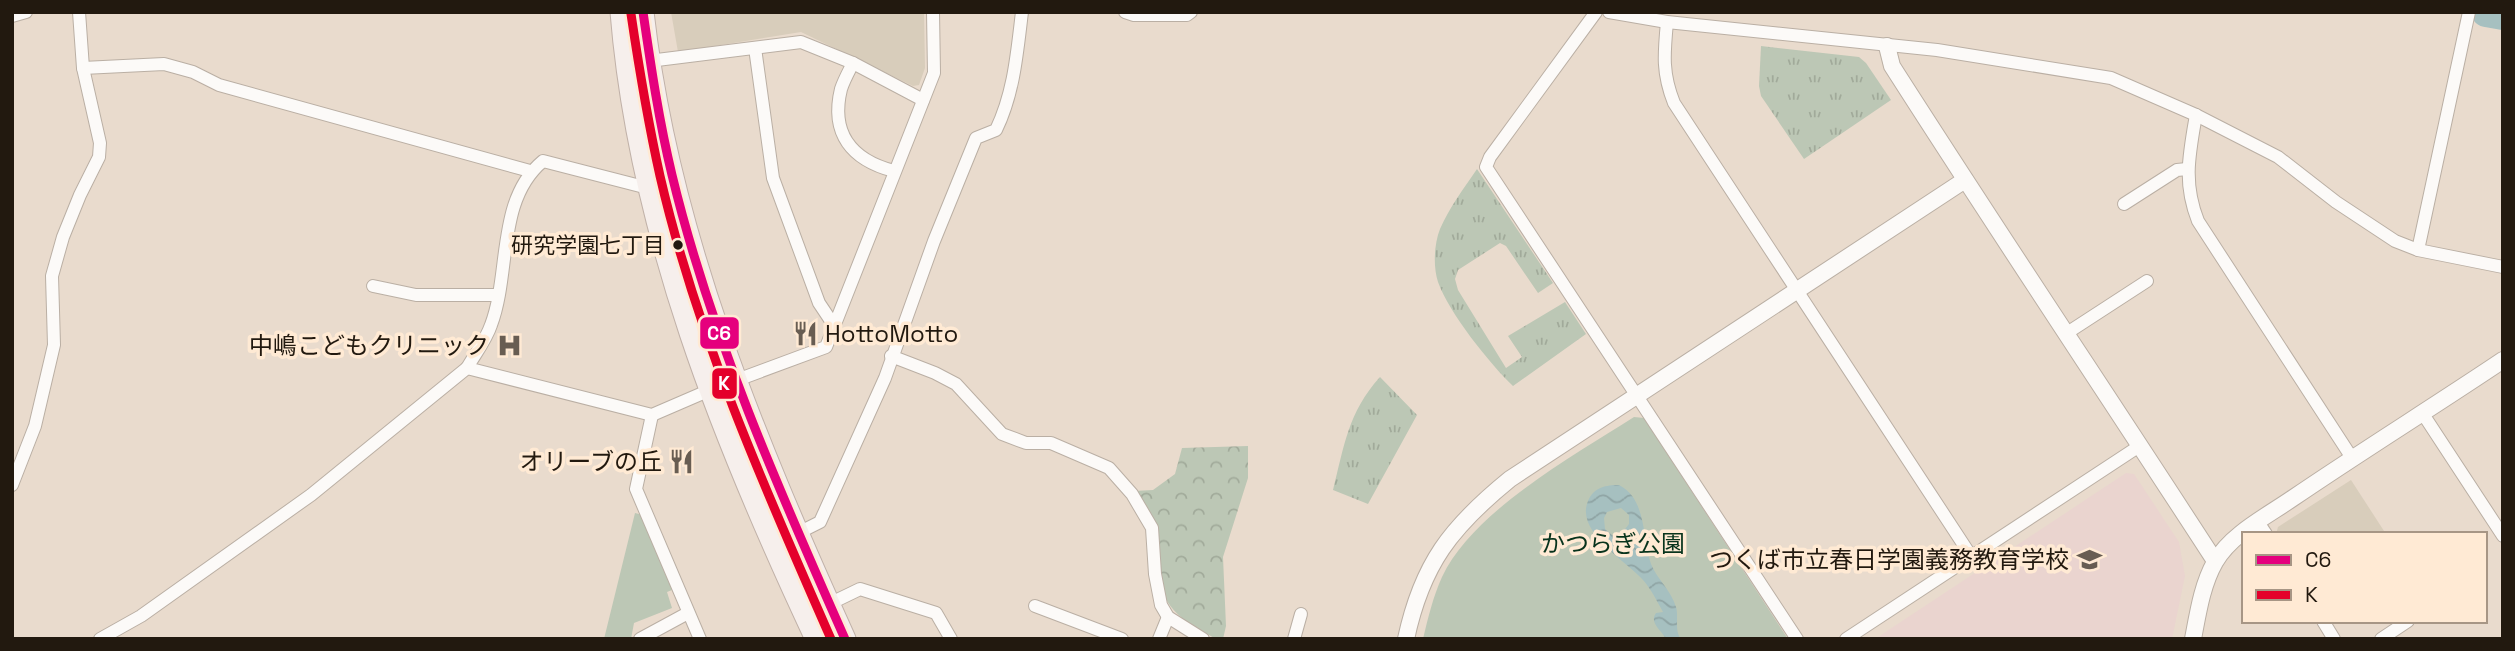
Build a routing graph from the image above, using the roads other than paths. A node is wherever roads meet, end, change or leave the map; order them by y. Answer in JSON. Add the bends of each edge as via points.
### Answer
{"nodes":[{"id":1,"x":26,"y":12,"type":"edge"},
{"id":2,"x":79,"y":12,"type":"edge"},
{"id":3,"x":621,"y":12,"type":"edge"},
{"id":4,"x":643,"y":12,"type":"edge"},
{"id":5,"x":933,"y":12,"type":"edge"},
{"id":6,"x":1022,"y":12,"type":"edge"},
{"id":7,"x":1191,"y":12,"type":"edge"},
{"id":8,"x":1596,"y":12,"type":"edge"},
{"id":9,"x":1608,"y":12,"type":"edge"},
{"id":10,"x":2469,"y":12,"type":"edge"},
{"id":11,"x":1131,"y":13,"type":"edge"},
{"id":12,"x":12,"y":16,"type":"edge"},
{"id":13,"x":1667,"y":22,"type":"junction"},
{"id":14,"x":1887,"y":46,"type":"junction"},
{"id":15,"x":755,"y":48,"type":"junction"},
{"id":16,"x":649,"y":61,"type":"junction"},
{"id":17,"x":853,"y":63,"type":"junction"},
{"id":18,"x":83,"y":68,"type":"junction"},
{"id":19,"x":923,"y":100,"type":"junction"},
{"id":20,"x":2196,"y":115,"type":"junction"},
{"id":21,"x":2187,"y":169,"type":"junction"},
{"id":22,"x":530,"y":171,"type":"junction"},
{"id":23,"x":894,"y":171,"type":"junction"},
{"id":24,"x":1965,"y":180,"type":"junction"},
{"id":25,"x":648,"y":188,"type":"junction"},
{"id":26,"x":2124,"y":204,"type":"dead end"},
{"id":27,"x":2418,"y":250,"type":"junction"},
{"id":28,"x":2503,"y":267,"type":"edge"},
{"id":29,"x":2147,"y":281,"type":"dead end"},
{"id":30,"x":373,"y":286,"type":"dead end"},
{"id":31,"x":1798,"y":290,"type":"junction"},
{"id":32,"x":498,"y":295,"type":"junction"},
{"id":33,"x":835,"y":327,"type":"junction"},
{"id":34,"x":2067,"y":334,"type":"junction"},
{"id":35,"x":891,"y":356,"type":"junction"},
{"id":36,"x":2503,"y":360,"type":"edge"},
{"id":37,"x":467,"y":368,"type":"junction"},
{"id":38,"x":736,"y":381,"type":"junction"},
{"id":39,"x":710,"y":390,"type":"junction"},
{"id":40,"x":1638,"y":396,"type":"junction"},
{"id":41,"x":2423,"y":414,"type":"junction"},
{"id":42,"x":652,"y":415,"type":"junction"},
{"id":43,"x":2141,"y":445,"type":"junction"},
{"id":44,"x":2352,"y":458,"type":"junction"},
{"id":45,"x":12,"y":485,"type":"edge"},
{"id":46,"x":2262,"y":528,"type":"edge"},
{"id":47,"x":797,"y":533,"type":"junction"},
{"id":48,"x":2503,"y":536,"type":"edge"},
{"id":49,"x":2242,"y":539,"type":"edge"},
{"id":50,"x":1971,"y":556,"type":"junction"},
{"id":51,"x":2215,"y":561,"type":"junction"},
{"id":52,"x":829,"y":604,"type":"junction"},
{"id":53,"x":1035,"y":606,"type":"dead end"},
{"id":54,"x":688,"y":613,"type":"junction"},
{"id":55,"x":1301,"y":614,"type":"dead end"},
{"id":56,"x":1168,"y":617,"type":"junction"},
{"id":57,"x":2324,"y":623,"type":"edge"},
{"id":58,"x":2405,"y":623,"type":"edge"},
{"id":59,"x":100,"y":639,"type":"edge"},
{"id":60,"x":640,"y":639,"type":"edge"},
{"id":61,"x":700,"y":639,"type":"edge"},
{"id":62,"x":816,"y":639,"type":"edge"},
{"id":63,"x":845,"y":639,"type":"edge"},
{"id":64,"x":951,"y":639,"type":"edge"},
{"id":65,"x":1122,"y":639,"type":"edge"},
{"id":66,"x":1159,"y":639,"type":"edge"},
{"id":67,"x":1203,"y":639,"type":"edge"},
{"id":68,"x":1294,"y":639,"type":"edge"},
{"id":69,"x":1406,"y":639,"type":"edge"},
{"id":70,"x":1797,"y":639,"type":"edge"},
{"id":71,"x":1846,"y":639,"type":"edge"},
{"id":72,"x":2193,"y":639,"type":"edge"},
{"id":73,"x":2334,"y":639,"type":"edge"},
{"id":74,"x":2381,"y":639,"type":"edge"}],
"edges":[{"from":1,"to":12,"type":"street"},
{"from":2,"to":18,"type":"street"},
{"from":3,"to":25,"type":"main road"},
{"from":4,"to":16,"type":"main road"},
{"from":5,"to":19,"type":"street","via":[[934,73]]},
{"from":6,"to":35,"type":"street","via":[[1004,113],[996,130],[976,138]]},
{"from":7,"to":11,"type":"street"},
{"from":8,"to":40,"type":"street","via":[[1486,167]]},
{"from":9,"to":13,"type":"street"},
{"from":10,"to":27,"type":"street"},
{"from":13,"to":14,"type":"street"},
{"from":13,"to":31,"type":"street","via":[[1663,61],[1674,103]]},
{"from":14,"to":20,"type":"street","via":[[2111,78]]},
{"from":14,"to":24,"type":"street","via":[[1892,66]]},
{"from":15,"to":16,"type":"street"},
{"from":15,"to":17,"type":"street","via":[[801,41]]},
{"from":15,"to":33,"type":"street","via":[[774,177],[819,303]]},
{"from":16,"to":38,"type":"main road","via":[[682,220]]},
{"from":17,"to":19,"type":"street"},
{"from":17,"to":23,"type":"street","via":[[842,88],[841,127],[859,157]]},
{"from":18,"to":22,"type":"street","via":[[164,64],[219,85]]},
{"from":18,"to":45,"type":"street","via":[[99,157],[75,205],[52,276],[54,345],[35,426]]},
{"from":19,"to":23,"type":"street"},
{"from":20,"to":21,"type":"street"},
{"from":20,"to":27,"type":"street","via":[[2278,157],[2365,222]]},
{"from":21,"to":26,"type":"street","via":[[2177,170]]},
{"from":21,"to":44,"type":"street","via":[[2190,201],[2198,222]]},
{"from":22,"to":25,"type":"street","via":[[542,161]]},
{"from":22,"to":32,"type":"street","via":[[512,211]]},
{"from":23,"to":33,"type":"street"},
{"from":24,"to":31,"type":"street"},
{"from":24,"to":34,"type":"street"},
{"from":25,"to":39,"type":"main road"},
{"from":27,"to":28,"type":"street"},
{"from":29,"to":34,"type":"street"},
{"from":30,"to":32,"type":"street","via":[[416,295]]},
{"from":31,"to":40,"type":"street"},
{"from":31,"to":50,"type":"street"},
{"from":32,"to":37,"type":"street","via":[[491,326]]},
{"from":33,"to":38,"type":"street","via":[[826,347]]},
{"from":34,"to":43,"type":"street"},
{"from":35,"to":47,"type":"street","via":[[820,522]]},
{"from":35,"to":56,"type":"street","via":[[956,384],[1002,434],[1026,443],[1051,443],[1110,468],[1152,527],[1155,574]]},
{"from":36,"to":41,"type":"street"},
{"from":37,"to":42,"type":"street"},
{"from":37,"to":59,"type":"street","via":[[311,495],[141,616]]},
{"from":38,"to":39,"type":"street"},
{"from":38,"to":47,"type":"main road"},
{"from":39,"to":42,"type":"street"},
{"from":39,"to":62,"type":"main road"},
{"from":40,"to":69,"type":"street","via":[[1510,479],[1454,532],[1429,567]]},
{"from":40,"to":70,"type":"street"},
{"from":41,"to":44,"type":"street"},
{"from":41,"to":48,"type":"street"},
{"from":42,"to":54,"type":"street","via":[[636,489]]},
{"from":43,"to":50,"type":"street"},
{"from":43,"to":51,"type":"street"},
{"from":44,"to":46,"type":"street"},
{"from":47,"to":52,"type":"main road"},
{"from":49,"to":51,"type":"street","via":[[2224,549]]},
{"from":50,"to":71,"type":"street"},
{"from":51,"to":72,"type":"street"},
{"from":52,"to":63,"type":"main road"},
{"from":52,"to":64,"type":"street","via":[[860,589],[936,613]]},
{"from":53,"to":65,"type":"street"},
{"from":54,"to":60,"type":"street"},
{"from":54,"to":61,"type":"street"},
{"from":55,"to":68,"type":"street"},
{"from":56,"to":66,"type":"street"},
{"from":56,"to":67,"type":"street"},
{"from":57,"to":73,"type":"street"},
{"from":58,"to":74,"type":"street"}]}
